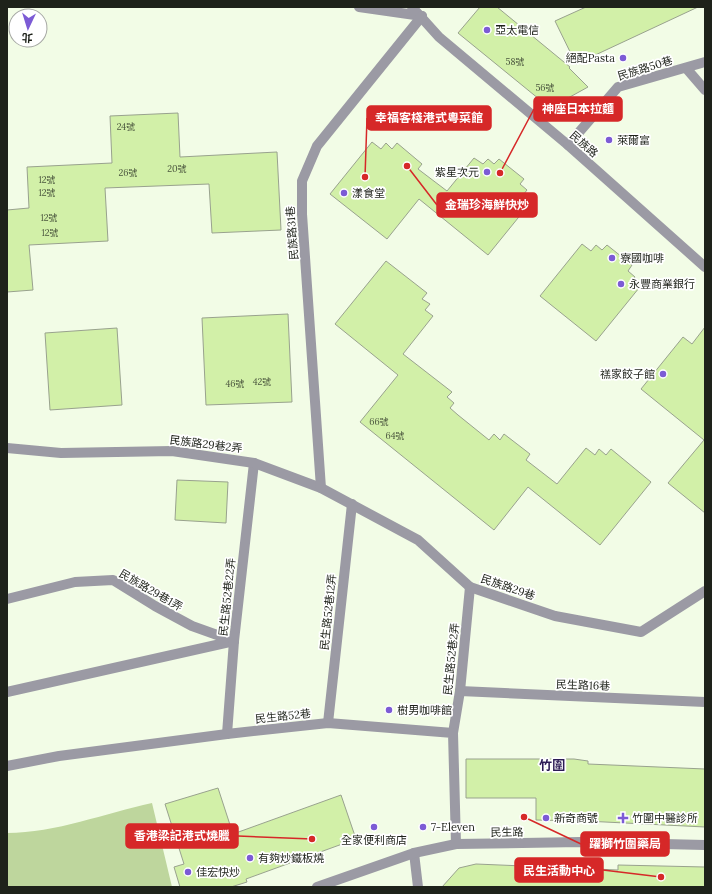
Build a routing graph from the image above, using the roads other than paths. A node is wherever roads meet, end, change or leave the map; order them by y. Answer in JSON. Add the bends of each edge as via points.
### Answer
{"nodes":[{"id":1,"x":360,"y":7,"type":"edge"},
{"id":2,"x":412,"y":7,"type":"edge"},
{"id":3,"x":422,"y":16,"type":"junction"},
{"id":4,"x":705,"y":62,"type":"edge"},
{"id":5,"x":686,"y":68,"type":"junction"},
{"id":6,"x":705,"y":90,"type":"edge"},
{"id":7,"x":568,"y":145,"type":"junction"},
{"id":8,"x":705,"y":266,"type":"edge"},
{"id":9,"x":7,"y":448,"type":"edge"},
{"id":10,"x":254,"y":463,"type":"junction"},
{"id":11,"x":321,"y":488,"type":"junction"},
{"id":12,"x":352,"y":504,"type":"junction"},
{"id":13,"x":470,"y":587,"type":"junction"},
{"id":14,"x":705,"y":592,"type":"edge"},
{"id":15,"x":7,"y":599,"type":"edge"},
{"id":16,"x":234,"y":641,"type":"junction"},
{"id":17,"x":7,"y":692,"type":"edge"},
{"id":18,"x":460,"y":692,"type":"junction"},
{"id":19,"x":705,"y":702,"type":"edge"},
{"id":20,"x":328,"y":723,"type":"junction"},
{"id":21,"x":453,"y":733,"type":"junction"},
{"id":22,"x":227,"y":734,"type":"junction"},
{"id":23,"x":7,"y":766,"type":"edge"},
{"id":24,"x":456,"y":844,"type":"junction"},
{"id":25,"x":705,"y":845,"type":"edge"},
{"id":26,"x":414,"y":853,"type":"junction"},
{"id":27,"x":316,"y":887,"type":"edge"},
{"id":28,"x":418,"y":887,"type":"edge"}],
"edges":[{"from":1,"to":3,"type":"street"},
{"from":2,"to":3,"type":"street","name":"民族路"},
{"from":3,"to":7,"type":"street","name":"民族路","via":[[439,37]]},
{"from":3,"to":11,"type":"street","name":"民族路31巷","via":[[317,146],[302,181],[302,214]]},
{"from":4,"to":5,"type":"street","name":"民族路50巷"},
{"from":5,"to":6,"type":"street"},
{"from":5,"to":7,"type":"street","name":"民族路50巷","via":[[618,87]]},
{"from":7,"to":8,"type":"street","name":"民族路"},
{"from":9,"to":10,"type":"street","name":"民族路29巷2弄","via":[[60,453],[172,451]]},
{"from":10,"to":11,"type":"street","name":"民族路29巷2弄"},
{"from":10,"to":16,"type":"street","name":"民生路52巷22弄"},
{"from":11,"to":12,"type":"street","name":"民族路29巷"},
{"from":12,"to":13,"type":"street","name":"民族路29巷","via":[[418,540]]},
{"from":12,"to":20,"type":"street","name":"民生路52巷12弄"},
{"from":13,"to":14,"type":"street","name":"民族路29巷","via":[[555,616],[641,632]]},
{"from":13,"to":18,"type":"street","name":"民生路52巷2弄"},
{"from":15,"to":16,"type":"street","name":"民族路29巷1弄","via":[[75,582],[113,580],[192,626]]},
{"from":16,"to":17,"type":"street"},
{"from":16,"to":22,"type":"street","name":"民生路52巷22弄"},
{"from":18,"to":19,"type":"street","name":"民生路16巷"},
{"from":18,"to":21,"type":"street","name":"民生路52巷2弄"},
{"from":20,"to":21,"type":"street","name":"民生路52巷"},
{"from":20,"to":22,"type":"street","name":"民生路52巷"},
{"from":21,"to":24,"type":"street"},
{"from":22,"to":23,"type":"street","name":"民生路52巷","via":[[59,756]]},
{"from":24,"to":25,"type":"street","name":"民生路","via":[[580,842]]},
{"from":24,"to":26,"type":"street","name":"民生路"},
{"from":26,"to":27,"type":"street","name":"民生路"},
{"from":26,"to":28,"type":"street"}]}
